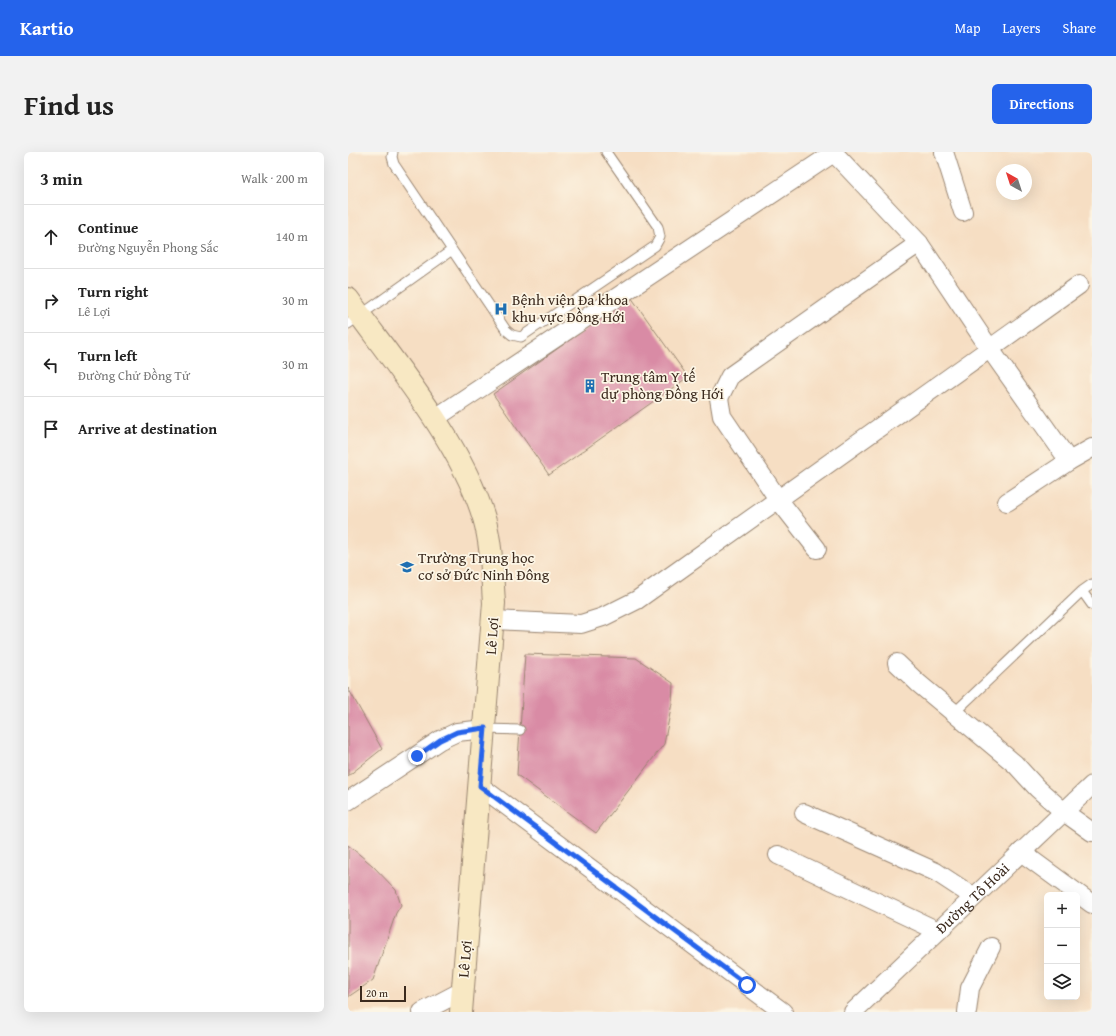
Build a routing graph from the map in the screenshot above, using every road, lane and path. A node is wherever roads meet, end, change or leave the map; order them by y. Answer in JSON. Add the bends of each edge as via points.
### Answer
{"nodes":[{"id":1,"x":393,"y":152,"type":"edge"},
{"id":2,"x":606,"y":152,"type":"edge"},
{"id":3,"x":834,"y":152,"type":"edge"},
{"id":4,"x":944,"y":152,"type":"edge"},
{"id":5,"x":963,"y":212,"type":"dead end"},
{"id":6,"x":919,"y":243,"type":"junction"},
{"id":7,"x":452,"y":250,"type":"junction"},
{"id":8,"x":1079,"y":285,"type":"dead end"},
{"id":9,"x":352,"y":312,"type":"edge"},
{"id":10,"x":990,"y":349,"type":"junction"},
{"id":11,"x":434,"y":419,"type":"junction"},
{"id":12,"x":1092,"y":448,"type":"edge"},
{"id":13,"x":1069,"y":460,"type":"junction"},
{"id":14,"x":778,"y":499,"type":"junction"},
{"id":15,"x":1007,"y":502,"type":"dead end"},
{"id":16,"x":817,"y":549,"type":"dead end"},
{"id":17,"x":1092,"y":584,"type":"edge"},
{"id":18,"x":1082,"y":591,"type":"junction"},
{"id":19,"x":1092,"y":605,"type":"edge"},
{"id":20,"x":493,"y":620,"type":"junction"},
{"id":21,"x":897,"y":662,"type":"dead end"},
{"id":22,"x":954,"y":712,"type":"junction"},
{"id":23,"x":485,"y":728,"type":"junction"},
{"id":24,"x":520,"y":730,"type":"dead end"},
{"id":25,"x":1092,"y":785,"type":"edge"},
{"id":26,"x":480,"y":786,"type":"junction"},
{"id":27,"x":348,"y":801,"type":"edge"},
{"id":28,"x":1064,"y":812,"type":"junction"},
{"id":29,"x":804,"y":813,"type":"dead end"},
{"id":30,"x":1092,"y":832,"type":"edge"},
{"id":31,"x":1021,"y":852,"type":"junction"},
{"id":32,"x":778,"y":855,"type":"dead end"},
{"id":33,"x":974,"y":897,"type":"junction"},
{"id":34,"x":1092,"y":904,"type":"edge"},
{"id":35,"x":938,"y":931,"type":"junction"},
{"id":36,"x":991,"y":947,"type":"dead end"},
{"id":37,"x":462,"y":1002,"type":"edge"},
{"id":38,"x":422,"y":1012,"type":"edge"},
{"id":39,"x":784,"y":1012,"type":"edge"},
{"id":40,"x":853,"y":1012,"type":"edge"},
{"id":41,"x":968,"y":1012,"type":"edge"}],
"edges":[{"from":1,"to":7,"type":"lane","via":[[394,164]]},
{"from":2,"to":7,"type":"lane","via":[[658,226],[660,237],[655,246],[521,337],[506,330]]},
{"from":3,"to":6,"type":"street"},
{"from":3,"to":11,"type":"street"},
{"from":4,"to":5,"type":"street"},
{"from":6,"to":10,"type":"street"},
{"from":6,"to":14,"type":"street","via":[[730,376],[718,398],[722,416]]},
{"from":7,"to":9,"type":"lane"},
{"from":8,"to":10,"type":"street"},
{"from":9,"to":11,"type":"main road","name":"Lê Lợi"},
{"from":10,"to":13,"type":"street"},
{"from":10,"to":14,"type":"street"},
{"from":11,"to":20,"type":"main road","name":"Lê Lợi","via":[[461,466],[484,520],[492,571]]},
{"from":12,"to":13,"type":"street"},
{"from":13,"to":15,"type":"street"},
{"from":14,"to":16,"type":"street"},
{"from":14,"to":20,"type":"street","via":[[637,600],[603,617],[581,624]]},
{"from":17,"to":18,"type":"lane"},
{"from":18,"to":19,"type":"lane"},
{"from":18,"to":22,"type":"lane"},
{"from":20,"to":23,"type":"main road","name":"Lê Lợi"},
{"from":21,"to":22,"type":"street"},
{"from":22,"to":28,"type":"street","via":[[1015,764]]},
{"from":23,"to":24,"type":"lane"},
{"from":23,"to":26,"type":"main road","name":"Lê Lợi"},
{"from":23,"to":27,"type":"street","via":[[457,732],[440,740]]},
{"from":25,"to":28,"type":"street","name":"Đường Tô Hoài"},
{"from":26,"to":37,"type":"main road","name":"Lê Lợi"},
{"from":26,"to":39,"type":"street"},
{"from":28,"to":30,"type":"street"},
{"from":28,"to":31,"type":"street","name":"Đường Tô Hoài"},
{"from":29,"to":33,"type":"street","via":[[936,872]]},
{"from":31,"to":33,"type":"street","name":"Đường Tô Hoài"},
{"from":31,"to":34,"type":"street"},
{"from":32,"to":35,"type":"street"},
{"from":33,"to":35,"type":"street","name":"Đường Tô Hoài"},
{"from":35,"to":40,"type":"street","name":"Đường Tô Hoài"},
{"from":36,"to":41,"type":"street","via":[[970,988]]},
{"from":37,"to":38,"type":"street"}]}
